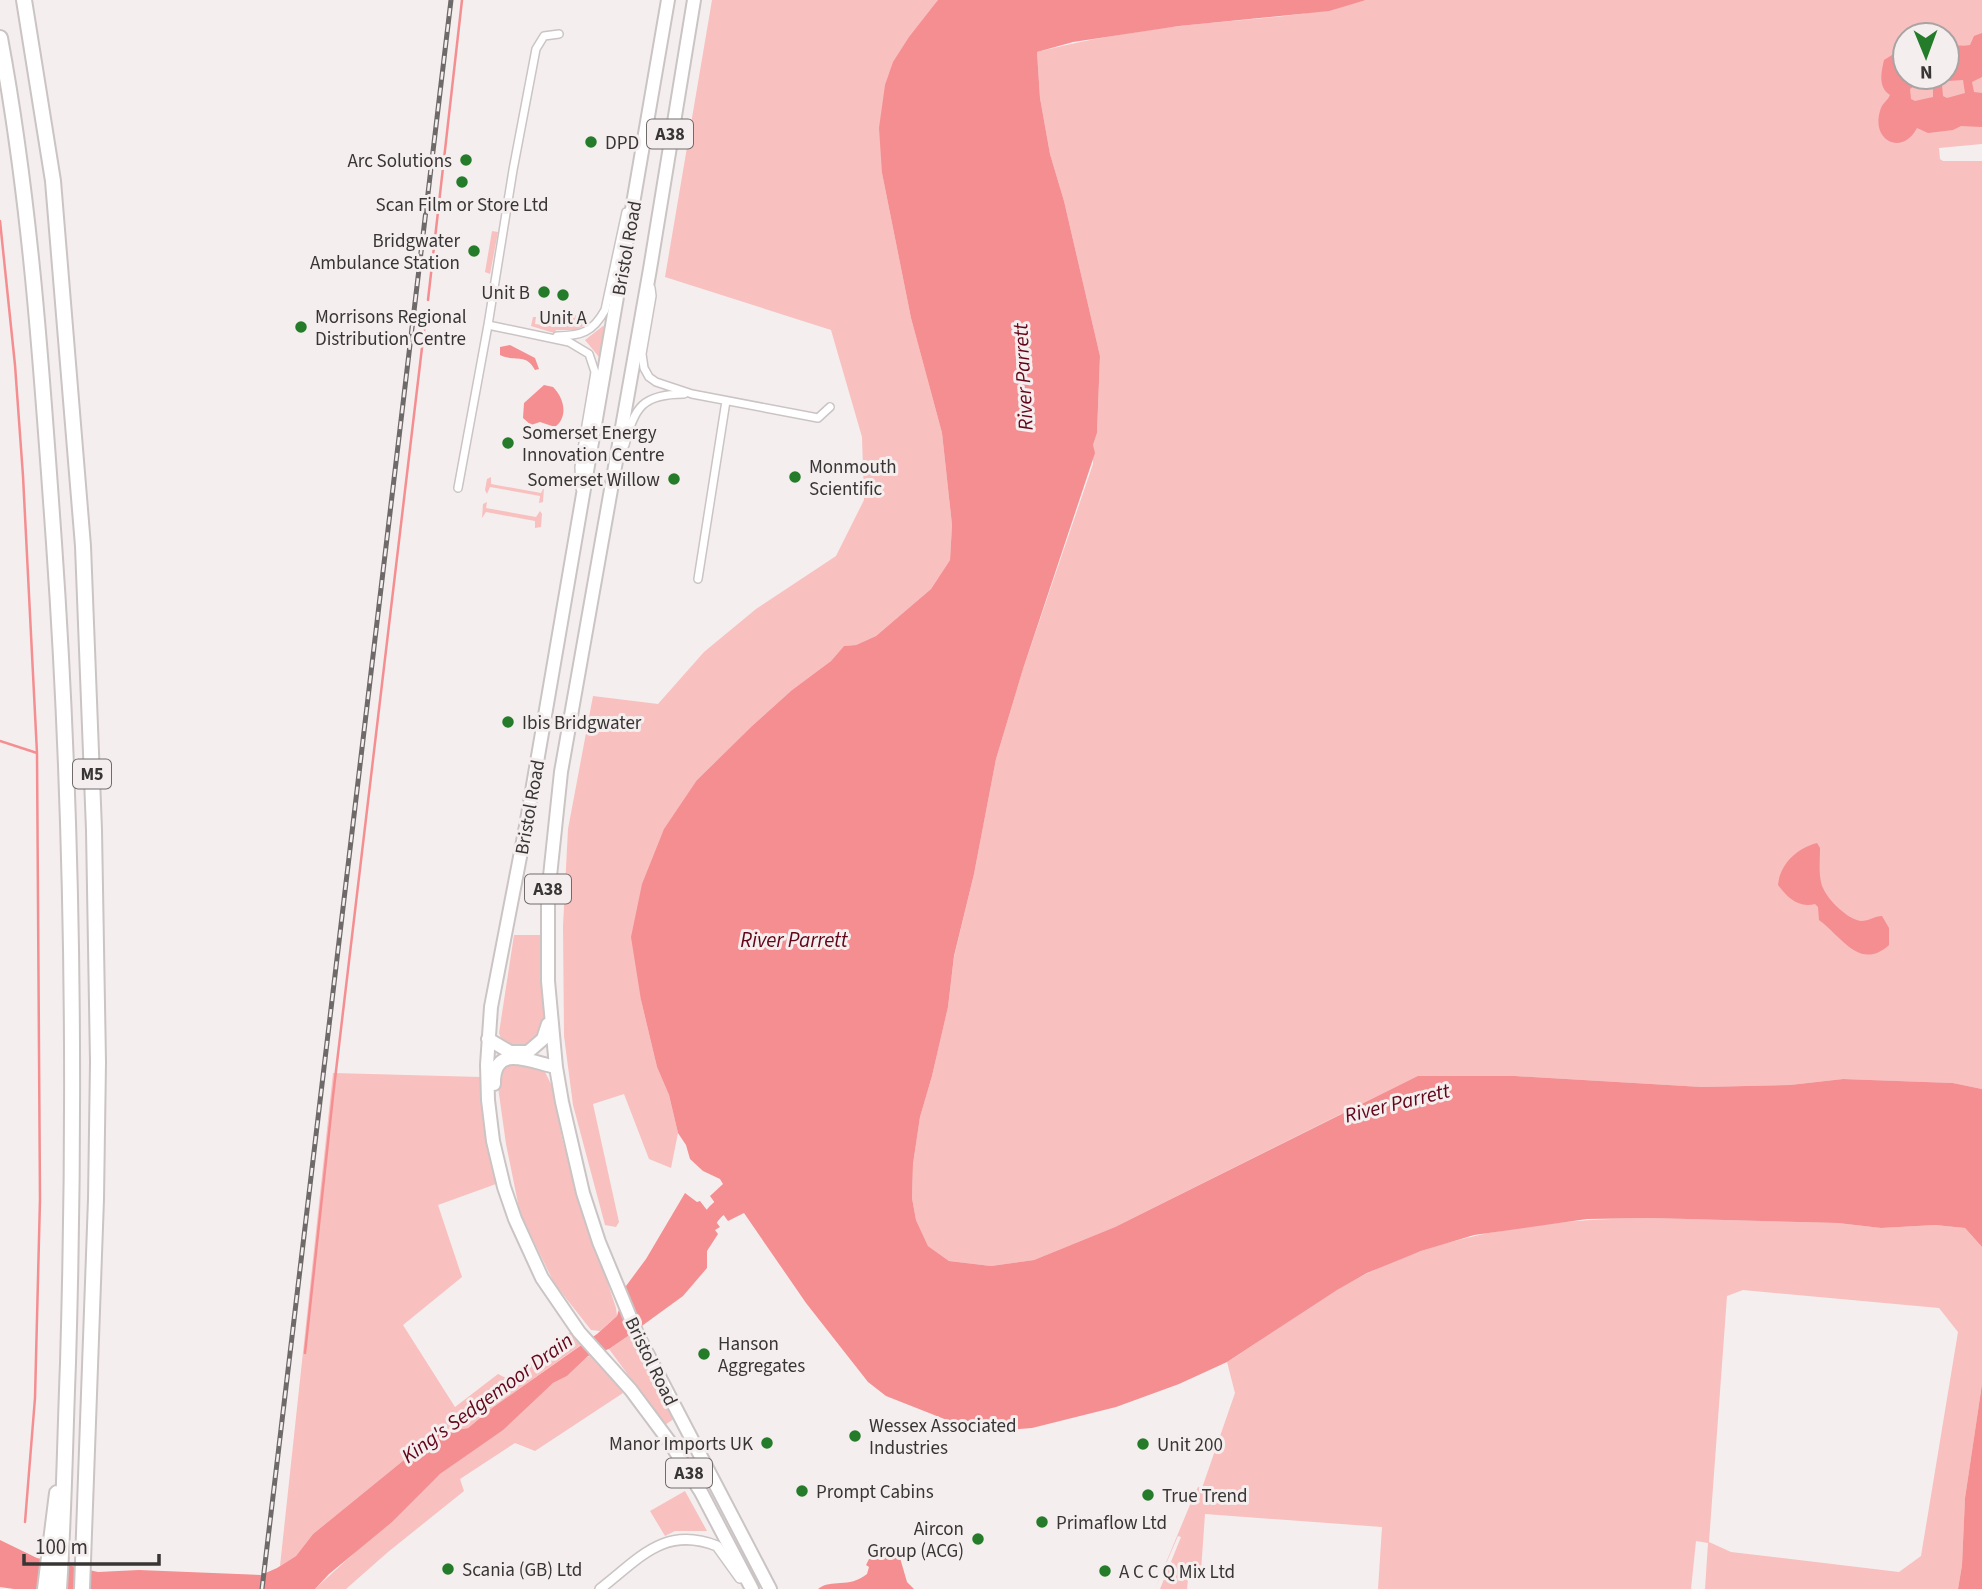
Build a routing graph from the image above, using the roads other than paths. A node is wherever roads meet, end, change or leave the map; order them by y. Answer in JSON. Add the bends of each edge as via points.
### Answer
{"nodes":[{"id":1,"x":24,"y":0,"type":"edge"},
{"id":2,"x":668,"y":0,"type":"edge"},
{"id":3,"x":694,"y":0,"type":"edge"},
{"id":4,"x":559,"y":34,"type":"dead end"},
{"id":5,"x":0,"y":38,"type":"edge"},
{"id":6,"x":642,"y":155,"type":"junction"},
{"id":7,"x":650,"y":269,"type":"junction"},
{"id":8,"x":488,"y":325,"type":"junction"},
{"id":9,"x":546,"y":336,"type":"junction"},
{"id":10,"x":692,"y":394,"type":"junction"},
{"id":11,"x":726,"y":401,"type":"junction"},
{"id":12,"x":830,"y":407,"type":"dead end"},
{"id":13,"x":458,"y":488,"type":"dead end"},
{"id":14,"x":611,"y":490,"type":"junction"},
{"id":15,"x":581,"y":513,"type":"junction"},
{"id":16,"x":698,"y":579,"type":"dead end"},
{"id":17,"x":550,"y":1017,"type":"junction"},
{"id":18,"x":488,"y":1039,"type":"junction"},
{"id":19,"x":556,"y":1067,"type":"junction"},
{"id":20,"x":498,"y":1161,"type":"junction"},
{"id":21,"x":56,"y":1548,"type":"junction"},
{"id":22,"x":84,"y":1552,"type":"junction"},
{"id":23,"x":45,"y":1589,"type":"edge"},
{"id":24,"x":59,"y":1589,"type":"edge"},
{"id":25,"x":82,"y":1589,"type":"edge"},
{"id":26,"x":89,"y":1589,"type":"edge"},
{"id":27,"x":600,"y":1589,"type":"edge"},
{"id":28,"x":746,"y":1589,"type":"edge"},
{"id":29,"x":751,"y":1589,"type":"edge"},
{"id":30,"x":770,"y":1589,"type":"edge"}],
"edges":[{"from":1,"to":22,"type":"highway","number":"M5","via":[[53,181],[83,545],[97,1062]]},
{"from":2,"to":6,"type":"main road","name":"Bristol Road","number":"A38"},
{"from":3,"to":7,"type":"main road","name":"Bristol Road","number":"A38"},
{"from":4,"to":8,"type":"street","via":[[544,36],[536,49]]},
{"from":5,"to":21,"type":"highway","number":"M5","via":[[34,286],[62,659],[72,962],[73,1202],[65,1450]]},
{"from":6,"to":9,"type":"street","via":[[605,310],[586,332]]},
{"from":6,"to":15,"type":"main road","name":"Bristol Road","number":"A38"},
{"from":7,"to":10,"type":"street","via":[[652,296],[642,354],[645,368],[656,382]]},
{"from":7,"to":14,"type":"main road","name":"Bristol Road","number":"A38"},
{"from":8,"to":9,"type":"street"},
{"from":8,"to":13,"type":"street"},
{"from":9,"to":15,"type":"street","via":[[579,346],[594,363],[579,467]]},
{"from":10,"to":11,"type":"street"},
{"from":10,"to":14,"type":"street","via":[[656,397],[637,410]]},
{"from":11,"to":12,"type":"street","via":[[818,418]]},
{"from":11,"to":16,"type":"street"},
{"from":14,"to":17,"type":"main road","name":"Bristol Road","number":"A38","via":[[555,814],[547,931]]},
{"from":15,"to":18,"type":"main road","name":"Bristol Road","number":"A38"},
{"from":17,"to":18,"type":"main road","via":[[544,1039],[528,1052],[510,1052]]},
{"from":17,"to":19,"type":"main road","name":"Bristol Road","number":"A38"},
{"from":18,"to":20,"type":"main road","name":"Bristol Road","number":"A38","via":[[488,1100]]},
{"from":19,"to":20,"type":"main road","via":[[513,1057],[497,1066]]},
{"from":19,"to":30,"type":"main road","name":"Bristol Road","number":"A38","via":[[583,1192],[616,1285]]},
{"from":20,"to":29,"type":"main road","name":"Bristol Road","number":"A38","via":[[528,1251],[557,1302],[669,1441]]},
{"from":21,"to":23,"type":"highway","number":"M5"},
{"from":21,"to":24,"type":"highway","number":"M5"},
{"from":22,"to":25,"type":"highway","number":"M5"},
{"from":22,"to":26,"type":"highway","number":"M5"},
{"from":27,"to":28,"type":"street","via":[[647,1552],[681,1539],[718,1546]]}]}
